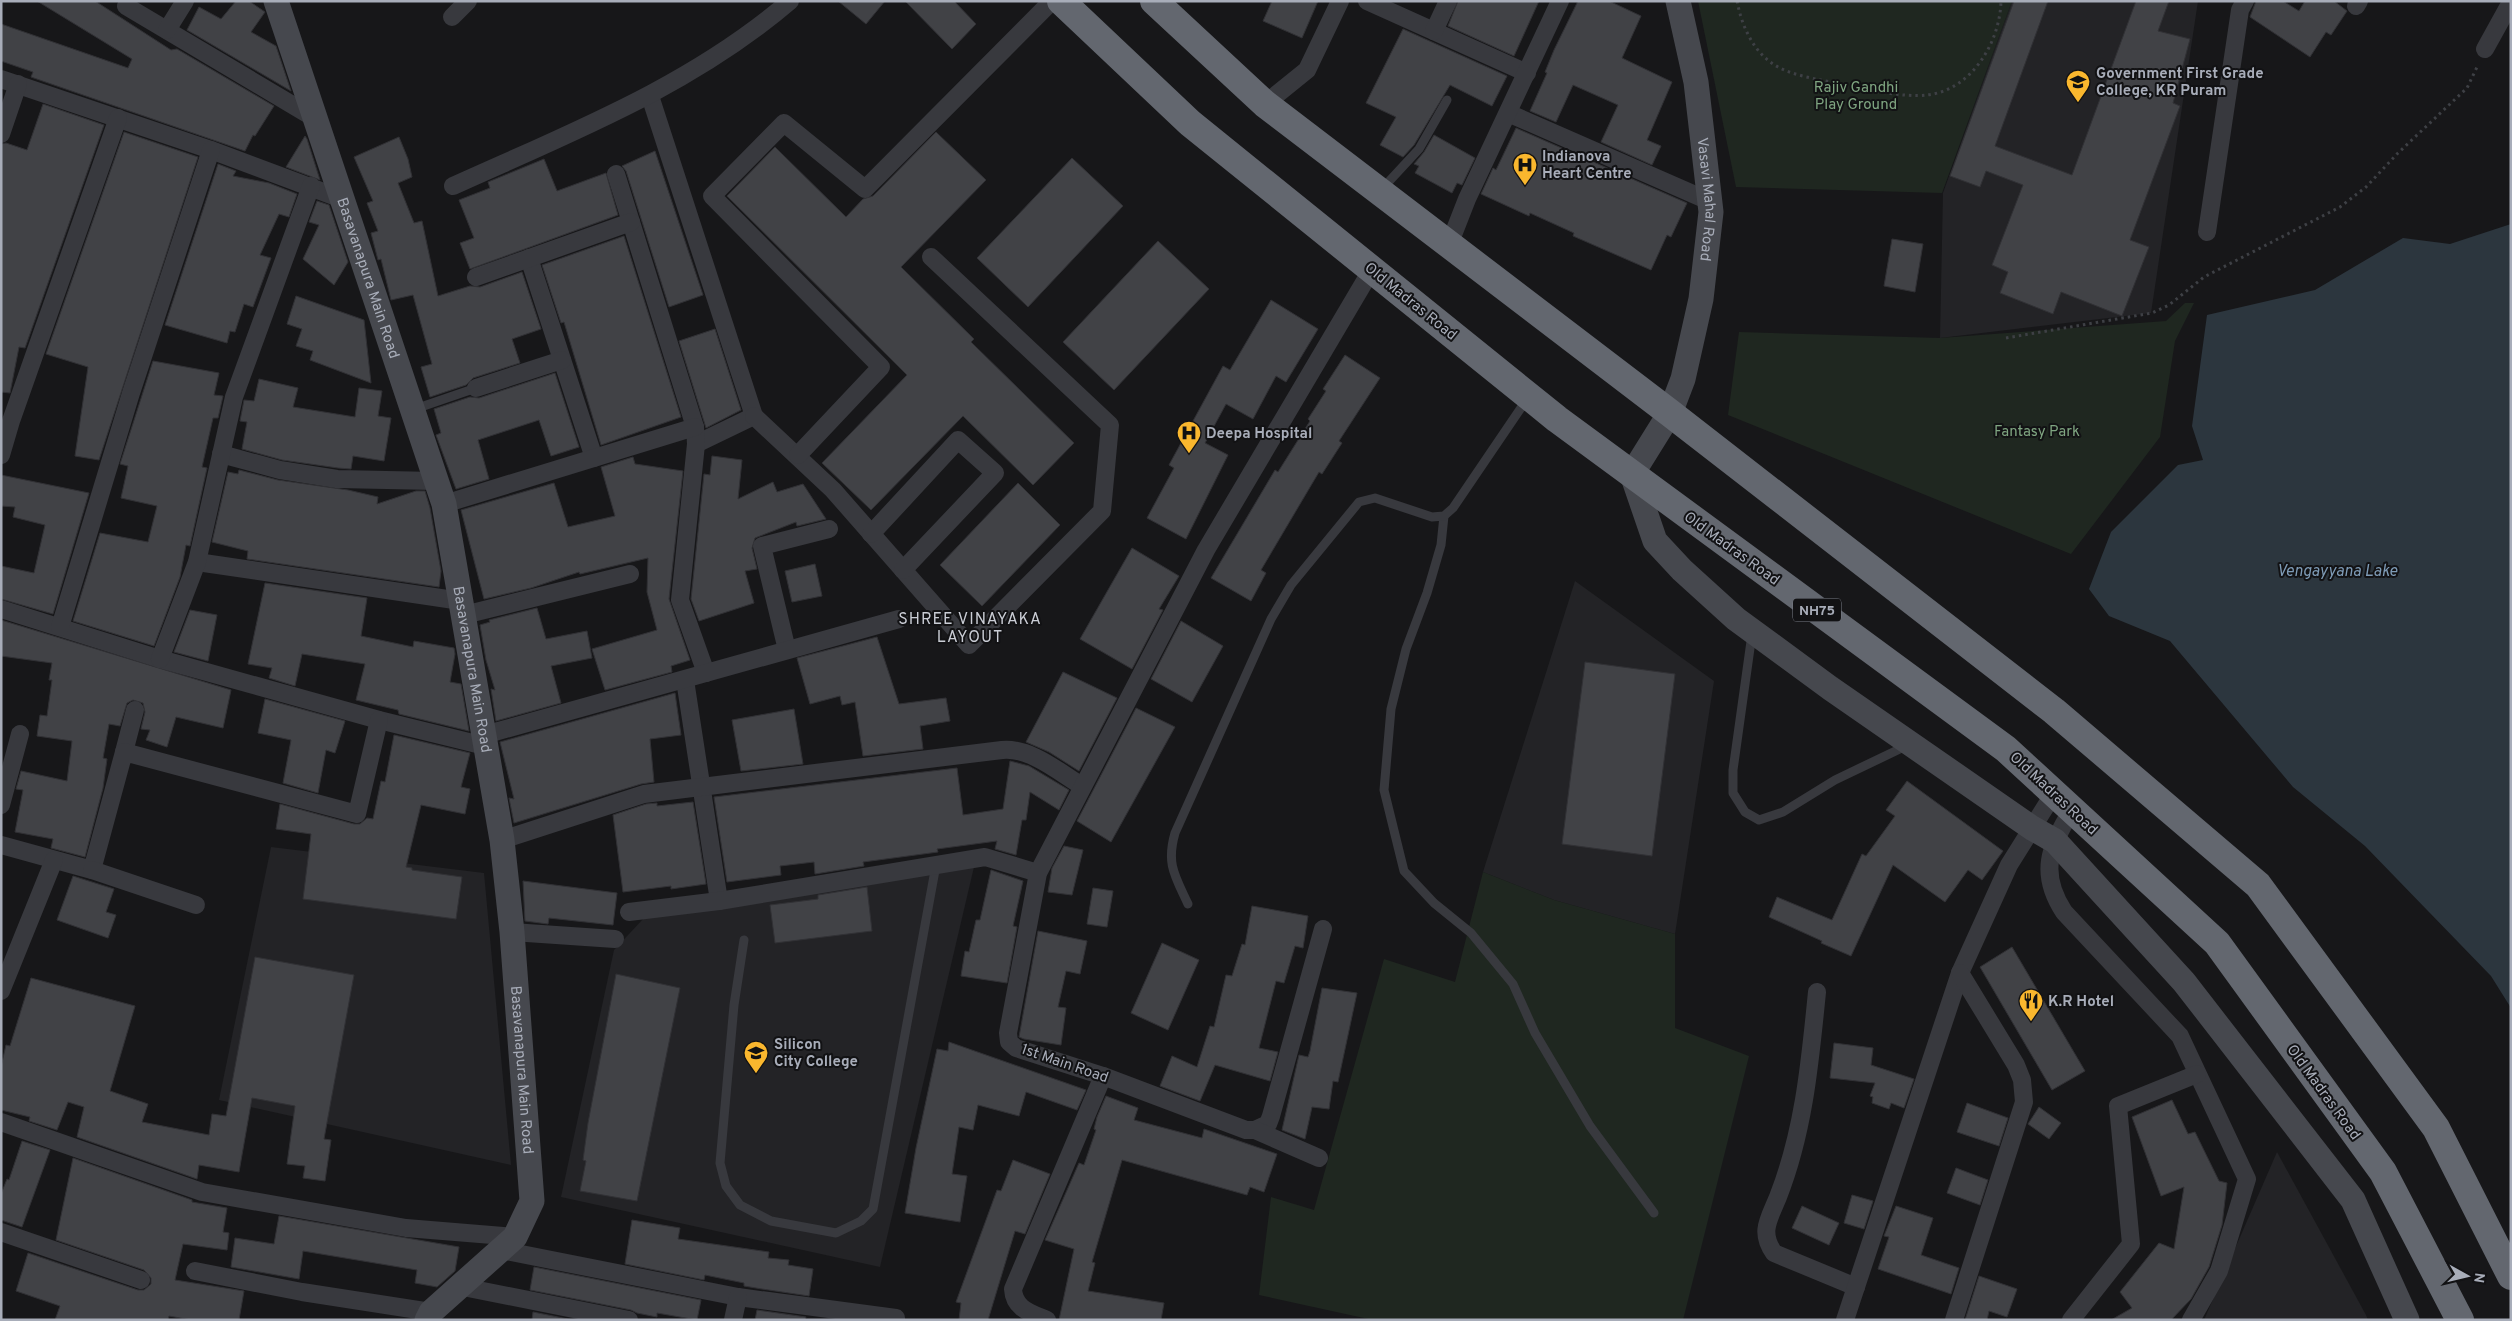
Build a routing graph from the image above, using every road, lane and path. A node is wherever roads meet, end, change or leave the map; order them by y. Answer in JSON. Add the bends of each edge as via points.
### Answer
{"nodes":[{"id":1,"x":185,"y":1,"type":"edge"},
{"id":2,"x":276,"y":1,"type":"edge"},
{"id":3,"x":468,"y":1,"type":"edge"},
{"id":4,"x":790,"y":1,"type":"edge"},
{"id":5,"x":1052,"y":1,"type":"edge"},
{"id":6,"x":1061,"y":1,"type":"edge"},
{"id":7,"x":1154,"y":1,"type":"edge"},
{"id":8,"x":1340,"y":1,"type":"edge"},
{"id":9,"x":1367,"y":1,"type":"edge"},
{"id":10,"x":1448,"y":1,"type":"edge"},
{"id":11,"x":1560,"y":1,"type":"edge"},
{"id":12,"x":1678,"y":1,"type":"edge"},
{"id":13,"x":1737,"y":1,"type":"edge"},
{"id":14,"x":2001,"y":1,"type":"edge"},
{"id":15,"x":2245,"y":1,"type":"edge"},
{"id":16,"x":2511,"y":2,"type":"edge"},
{"id":17,"x":126,"y":6,"type":"dead end"},
{"id":18,"x":452,"y":17,"type":"dead end"},
{"id":19,"x":168,"y":30,"type":"junction"},
{"id":20,"x":1434,"y":31,"type":"junction"},
{"id":21,"x":2485,"y":49,"type":"joint"},
{"id":22,"x":1526,"y":73,"type":"junction"},
{"id":23,"x":1,"y":79,"type":"edge"},
{"id":24,"x":18,"y":84,"type":"junction"},
{"id":25,"x":650,"y":96,"type":"junction"},
{"id":26,"x":1447,"y":100,"type":"dead end"},
{"id":27,"x":1265,"y":104,"type":"junction"},
{"id":28,"x":1508,"y":113,"type":"junction"},
{"id":29,"x":118,"y":118,"type":"junction"},
{"id":30,"x":316,"y":119,"type":"junction"},
{"id":31,"x":1,"y":134,"type":"edge"},
{"id":32,"x":211,"y":150,"type":"junction"},
{"id":33,"x":616,"y":174,"type":"dead end"},
{"id":34,"x":311,"y":186,"type":"junction"},
{"id":35,"x":453,"y":186,"type":"dead end"},
{"id":36,"x":1379,"y":192,"type":"junction"},
{"id":37,"x":342,"y":199,"type":"junction"},
{"id":38,"x":1709,"y":201,"type":"junction"},
{"id":39,"x":631,"y":222,"type":"junction"},
{"id":40,"x":2207,"y":232,"type":"dead end"},
{"id":41,"x":1449,"y":246,"type":"junction"},
{"id":42,"x":931,"y":257,"type":"dead end"},
{"id":43,"x":529,"y":258,"type":"junction"},
{"id":44,"x":1372,"y":269,"type":"junction"},
{"id":45,"x":476,"y":277,"type":"dead end"},
{"id":46,"x":2006,"y":338,"type":"dead end"},
{"id":47,"x":562,"y":360,"type":"junction"},
{"id":48,"x":476,"y":388,"type":"joint"},
{"id":49,"x":1529,"y":397,"type":"junction"},
{"id":50,"x":412,"y":410,"type":"junction"},
{"id":51,"x":1670,"y":413,"type":"junction"},
{"id":52,"x":754,"y":416,"type":"junction"},
{"id":53,"x":695,"y":436,"type":"junction"},
{"id":54,"x":221,"y":454,"type":"junction"},
{"id":55,"x":1,"y":455,"type":"edge"},
{"id":56,"x":798,"y":456,"type":"junction"},
{"id":57,"x":594,"y":458,"type":"junction"},
{"id":58,"x":1632,"y":474,"type":"junction"},
{"id":59,"x":440,"y":492,"type":"junction"},
{"id":60,"x":1444,"y":516,"type":"junction"},
{"id":61,"x":830,"y":529,"type":"dead end"},
{"id":62,"x":871,"y":534,"type":"junction"},
{"id":63,"x":197,"y":562,"type":"junction"},
{"id":64,"x":904,"y":570,"type":"junction"},
{"id":65,"x":630,"y":574,"type":"dead end"},
{"id":66,"x":463,"y":608,"type":"junction"},
{"id":67,"x":1,"y":609,"type":"edge"},
{"id":68,"x":898,"y":619,"type":"dead end"},
{"id":69,"x":60,"y":626,"type":"junction"},
{"id":70,"x":1752,"y":632,"type":"junction"},
{"id":71,"x":787,"y":650,"type":"junction"},
{"id":72,"x":160,"y":659,"type":"junction"},
{"id":73,"x":706,"y":673,"type":"junction"},
{"id":74,"x":685,"y":680,"type":"junction"},
{"id":75,"x":135,"y":710,"type":"dead end"},
{"id":76,"x":379,"y":720,"type":"junction"},
{"id":77,"x":20,"y":734,"type":"dead end"},
{"id":78,"x":484,"y":740,"type":"junction"},
{"id":79,"x":1910,"y":743,"type":"junction"},
{"id":80,"x":124,"y":752,"type":"junction"},
{"id":81,"x":1082,"y":786,"type":"junction"},
{"id":82,"x":702,"y":787,"type":"junction"},
{"id":83,"x":2063,"y":802,"type":"junction"},
{"id":84,"x":1,"y":805,"type":"edge"},
{"id":85,"x":2032,"y":828,"type":"junction"},
{"id":86,"x":502,"y":840,"type":"junction"},
{"id":87,"x":2055,"y":841,"type":"junction"},
{"id":88,"x":1,"y":844,"type":"edge"},
{"id":89,"x":54,"y":860,"type":"junction"},
{"id":90,"x":936,"y":865,"type":"junction"},
{"id":91,"x":92,"y":870,"type":"junction"},
{"id":92,"x":1038,"y":873,"type":"junction"},
{"id":93,"x":719,"y":901,"type":"junction"},
{"id":94,"x":1188,"y":904,"type":"dead end"},
{"id":95,"x":196,"y":905,"type":"dead end"},
{"id":96,"x":629,"y":912,"type":"dead end"},
{"id":97,"x":1323,"y":929,"type":"dead end"},
{"id":98,"x":512,"y":932,"type":"junction"},
{"id":99,"x":615,"y":940,"type":"dead end"},
{"id":100,"x":744,"y":940,"type":"dead end"},
{"id":101,"x":1960,"y":973,"type":"junction"},
{"id":102,"x":1,"y":991,"type":"edge"},
{"id":103,"x":1817,"y":992,"type":"dead end"},
{"id":104,"x":2198,"y":1074,"type":"junction"},
{"id":105,"x":1103,"y":1076,"type":"junction"},
{"id":106,"x":3,"y":1127,"type":"edge"},
{"id":107,"x":1255,"y":1130,"type":"junction"},
{"id":108,"x":1319,"y":1158,"type":"dead end"},
{"id":109,"x":1654,"y":1212,"type":"dead end"},
{"id":110,"x":1,"y":1232,"type":"edge"},
{"id":111,"x":508,"y":1244,"type":"junction"},
{"id":112,"x":196,"y":1271,"type":"dead end"},
{"id":113,"x":2511,"y":1276,"type":"edge"},
{"id":114,"x":140,"y":1280,"type":"dead end"},
{"id":115,"x":458,"y":1286,"type":"junction"},
{"id":116,"x":1856,"y":1287,"type":"junction"},
{"id":117,"x":738,"y":1297,"type":"junction"},
{"id":118,"x":429,"y":1316,"type":"edge"},
{"id":119,"x":896,"y":1318,"type":"dead end"},
{"id":120,"x":630,"y":1320,"type":"edge"},
{"id":121,"x":733,"y":1320,"type":"edge"},
{"id":122,"x":1047,"y":1320,"type":"edge"},
{"id":123,"x":1845,"y":1320,"type":"edge"},
{"id":124,"x":1954,"y":1320,"type":"edge"},
{"id":125,"x":2071,"y":1320,"type":"edge"},
{"id":126,"x":2191,"y":1320,"type":"edge"},
{"id":127,"x":2407,"y":1320,"type":"edge"},
{"id":128,"x":2460,"y":1320,"type":"edge"}],
"edges":[{"from":1,"to":19,"type":"street"},
{"from":2,"to":30,"type":"street","name":"Basavanapura Main Road"},
{"from":3,"to":18,"type":"street"},
{"from":4,"to":25,"type":"street","via":[[724,53]]},
{"from":5,"to":56,"type":"street","via":[[865,189],[784,123],[712,196],[882,367]]},
{"from":6,"to":44,"type":"highway","name":"Old Madras Road","number":"NH75","via":[[1190,123]]},
{"from":7,"to":27,"type":"highway"},
{"from":8,"to":27,"type":"street","via":[[1307,70]]},
{"from":9,"to":20,"type":"street"},
{"from":10,"to":20,"type":"street"},
{"from":11,"to":22,"type":"street"},
{"from":12,"to":38,"type":"street","name":"Vasavi Mahal Road","via":[[1696,82]]},
{"from":13,"to":14,"type":"path","via":[[1746,31],[1766,58],[1779,68],[1856,87],[1927,95],[1958,82],[1982,59],[1998,29]]},
{"from":15,"to":40,"type":"street","via":[[2240,10]]},
{"from":16,"to":21,"type":"street"},
{"from":17,"to":19,"type":"street"},
{"from":19,"to":30,"type":"street"},
{"from":20,"to":22,"type":"street"},
{"from":21,"to":46,"type":"path","via":[[2468,88],[2366,187],[2340,207],[2204,277],[2169,305],[2152,313]]},
{"from":22,"to":28,"type":"street"},
{"from":23,"to":24,"type":"street"},
{"from":24,"to":29,"type":"street"},
{"from":24,"to":31,"type":"street"},
{"from":25,"to":35,"type":"street"},
{"from":25,"to":52,"type":"street"},
{"from":26,"to":36,"type":"lane","via":[[1419,149]]},
{"from":27,"to":36,"type":"highway"},
{"from":28,"to":38,"type":"street"},
{"from":28,"to":41,"type":"street"},
{"from":29,"to":32,"type":"street"},
{"from":29,"to":55,"type":"street"},
{"from":30,"to":37,"type":"street","name":"Basavanapura Main Road"},
{"from":32,"to":34,"type":"street"},
{"from":32,"to":69,"type":"street","via":[[134,383]]},
{"from":33,"to":39,"type":"street"},
{"from":34,"to":37,"type":"street"},
{"from":34,"to":54,"type":"street","via":[[234,397]]},
{"from":36,"to":41,"type":"highway"},
{"from":37,"to":50,"type":"street","name":"Basavanapura Main Road"},
{"from":38,"to":51,"type":"street","name":"Vasavi Mahal Road","via":[[1701,299],[1683,379]]},
{"from":39,"to":43,"type":"street"},
{"from":39,"to":53,"type":"street"},
{"from":41,"to":51,"type":"highway"},
{"from":42,"to":64,"type":"street","via":[[1110,425],[1102,511],[969,645]]},
{"from":43,"to":45,"type":"street"},
{"from":43,"to":47,"type":"street"},
{"from":44,"to":49,"type":"highway","name":"Old Madras Road","number":"NH75"},
{"from":44,"to":81,"type":"street","via":[[1206,550]]},
{"from":47,"to":48,"type":"street"},
{"from":47,"to":57,"type":"street"},
{"from":48,"to":50,"type":"lane"},
{"from":49,"to":58,"type":"highway","name":"Old Madras Road","number":"NH75"},
{"from":49,"to":60,"type":"lane","via":[[1453,508]]},
{"from":50,"to":59,"type":"street","name":"Basavanapura Main Road"},
{"from":51,"to":58,"type":"street","name":"Vasavi Mahal Road"},
{"from":51,"to":113,"type":"highway","via":[[2054,711],[2258,885],[2436,1128]]},
{"from":52,"to":53,"type":"street"},
{"from":52,"to":56,"type":"street"},
{"from":53,"to":57,"type":"street"},
{"from":53,"to":73,"type":"street","via":[[680,600]]},
{"from":54,"to":59,"type":"street","via":[[280,470]]},
{"from":54,"to":63,"type":"street"},
{"from":56,"to":62,"type":"street"},
{"from":57,"to":59,"type":"street"},
{"from":58,"to":70,"type":"street","via":[[1655,541],[1682,570]]},
{"from":58,"to":83,"type":"highway","name":"Old Madras Road","number":"NH75","via":[[2006,749]]},
{"from":59,"to":66,"type":"street","name":"Basavanapura Main Road"},
{"from":60,"to":94,"type":"lane","via":[[1432,517],[1366,498],[1359,502],[1291,585],[1272,619],[1175,833],[1170,850],[1171,869]]},
{"from":60,"to":109,"type":"lane","via":[[1441,545],[1406,650],[1391,709],[1384,790],[1404,871],[1434,903],[1471,933],[1513,984],[1534,1033],[1590,1126]]},
{"from":61,"to":71,"type":"street","via":[[762,546]]},
{"from":62,"to":64,"type":"street"},
{"from":62,"to":64,"type":"street","via":[[958,440],[994,473]]},
{"from":63,"to":66,"type":"street"},
{"from":63,"to":72,"type":"street"},
{"from":65,"to":66,"type":"street"},
{"from":66,"to":78,"type":"street","name":"Basavanapura Main Road"},
{"from":67,"to":69,"type":"street"},
{"from":68,"to":71,"type":"street"},
{"from":69,"to":72,"type":"street"},
{"from":70,"to":79,"type":"street"},
{"from":70,"to":79,"type":"lane","via":[[1733,770],[1733,793],[1745,812],[1759,820],[1783,812],[1836,780]]},
{"from":71,"to":73,"type":"street"},
{"from":72,"to":76,"type":"street"},
{"from":73,"to":74,"type":"street"},
{"from":74,"to":78,"type":"street"},
{"from":74,"to":82,"type":"street"},
{"from":75,"to":80,"type":"street"},
{"from":76,"to":78,"type":"street"},
{"from":76,"to":80,"type":"street","via":[[357,814]]},
{"from":77,"to":84,"type":"street"},
{"from":78,"to":86,"type":"street","name":"Basavanapura Main Road"},
{"from":79,"to":85,"type":"street"},
{"from":80,"to":91,"type":"street"},
{"from":81,"to":82,"type":"street","via":[[1026,753],[1013,749]]},
{"from":81,"to":92,"type":"street"},
{"from":82,"to":86,"type":"street","via":[[644,794]]},
{"from":82,"to":93,"type":"street"},
{"from":83,"to":85,"type":"street"},
{"from":83,"to":87,"type":"street"},
{"from":83,"to":128,"type":"highway","name":"Old Madras Road","number":"NH75","via":[[2216,943],[2383,1172]]},
{"from":85,"to":87,"type":"street"},
{"from":85,"to":101,"type":"street","via":[[2009,865]]},
{"from":86,"to":98,"type":"street","name":"Basavanapura Main Road"},
{"from":87,"to":104,"type":"street","via":[[2049,877],[2053,895],[2064,912],[2168,1021],[2180,1036]]},
{"from":87,"to":127,"type":"street","via":[[2184,982],[2353,1200]]},
{"from":88,"to":89,"type":"street"},
{"from":89,"to":91,"type":"street"},
{"from":89,"to":102,"type":"street"},
{"from":90,"to":92,"type":"street","via":[[985,856]]},
{"from":90,"to":93,"type":"street"},
{"from":90,"to":100,"type":"lane","via":[[874,1209],[861,1221],[836,1232],[771,1221],[740,1205],[726,1186],[720,1163],[734,1005]]},
{"from":91,"to":95,"type":"street"},
{"from":92,"to":105,"type":"street","name":"1st Main Road","via":[[1008,1033],[1009,1042],[1016,1048]]},
{"from":93,"to":96,"type":"street"},
{"from":97,"to":107,"type":"street","via":[[1271,1116],[1268,1124]]},
{"from":98,"to":99,"type":"street"},
{"from":98,"to":111,"type":"street","name":"Basavanapura Main Road","via":[[532,1201]]},
{"from":101,"to":116,"type":"street"},
{"from":101,"to":124,"type":"street","via":[[2016,1065],[2022,1080],[2024,1102]]},
{"from":103,"to":116,"type":"street","via":[[1806,1096],[1787,1173],[1766,1228],[1766,1242],[1774,1253]]},
{"from":104,"to":125,"type":"street","via":[[2118,1106],[2131,1244]]},
{"from":104,"to":126,"type":"street","via":[[2247,1179],[2219,1270]]},
{"from":105,"to":107,"type":"street","name":"1st Main Road","via":[[1246,1130]]},
{"from":105,"to":122,"type":"street","via":[[1013,1289],[1013,1298],[1018,1305]]},
{"from":106,"to":111,"type":"street","via":[[202,1192]]},
{"from":107,"to":108,"type":"street","name":"1st Main Road"},
{"from":110,"to":114,"type":"street"},
{"from":111,"to":115,"type":"street","name":"Basavanapura Main Road"},
{"from":111,"to":117,"type":"street"},
{"from":112,"to":118,"type":"street"},
{"from":115,"to":118,"type":"street","name":"Basavanapura Main Road"},
{"from":115,"to":120,"type":"street"},
{"from":116,"to":123,"type":"street"},
{"from":117,"to":119,"type":"street"},
{"from":117,"to":121,"type":"street"}]}
